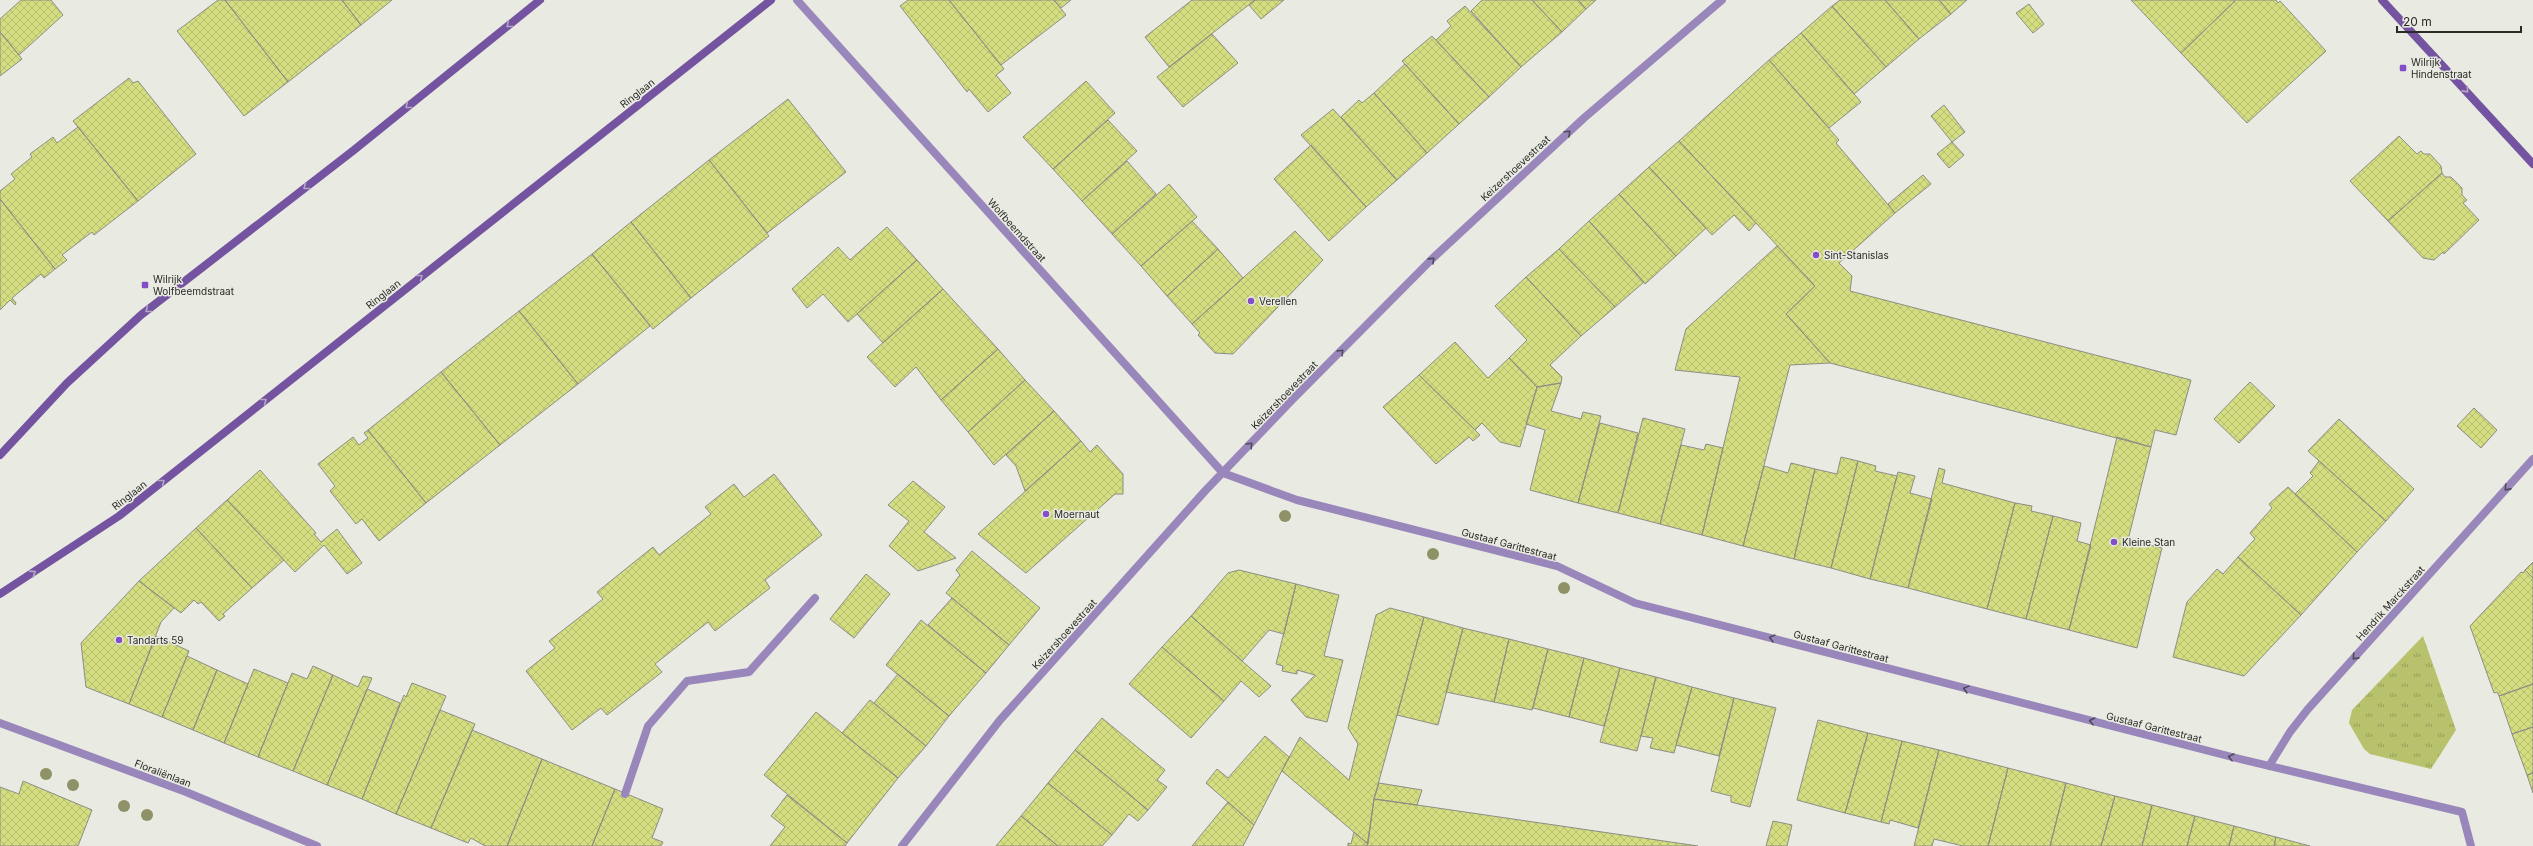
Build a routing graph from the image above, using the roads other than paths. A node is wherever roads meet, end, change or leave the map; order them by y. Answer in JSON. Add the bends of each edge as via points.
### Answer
{"nodes":[{"id":1,"x":540,"y":0,"type":"edge"},
{"id":2,"x":771,"y":0,"type":"edge"},
{"id":3,"x":797,"y":0,"type":"edge"},
{"id":4,"x":1722,"y":0,"type":"edge"},
{"id":5,"x":2382,"y":0,"type":"edge"},
{"id":6,"x":2533,"y":164,"type":"edge"},
{"id":7,"x":0,"y":455,"type":"edge"},
{"id":8,"x":2533,"y":459,"type":"edge"},
{"id":9,"x":1223,"y":473,"type":"junction"},
{"id":10,"x":0,"y":594,"type":"edge"},
{"id":11,"x":814,"y":598,"type":"dead end"},
{"id":12,"x":0,"y":723,"type":"edge"},
{"id":13,"x":2269,"y":766,"type":"junction"},
{"id":14,"x":625,"y":794,"type":"dead end"},
{"id":15,"x":317,"y":846,"type":"edge"},
{"id":16,"x":902,"y":846,"type":"edge"},
{"id":17,"x":2471,"y":846,"type":"edge"}],
"edges":[{"from":1,"to":7,"type":"street","one_way":true,"via":[[354,150],[140,316],[66,383]]},
{"from":10,"to":2,"type":"street","name":"Ringlaan","one_way":true,"via":[[119,516]]},
{"from":3,"to":9,"type":"street","name":"Wolfbeemdstraat"},
{"from":9,"to":4,"type":"street","name":"Keizershoevestraat","one_way":true,"via":[[1433,258],[1584,118]]},
{"from":5,"to":6,"type":"street","one_way":true},
{"from":8,"to":13,"type":"street","name":"Hendrik Marckstraat","one_way":true,"via":[[2308,709]]},
{"from":13,"to":9,"type":"street","name":"Gustaaf Garittestraat","one_way":true,"via":[[1635,603],[1557,566],[1297,500]]},
{"from":9,"to":16,"type":"street","name":"Keizershoevestraat","via":[[1000,720]]},
{"from":11,"to":14,"type":"street","via":[[749,672],[686,681],[648,726]]},
{"from":12,"to":15,"type":"street","name":"Floraliënlaan","via":[[148,778]]},
{"from":13,"to":17,"type":"street","name":"Gustaaf Garittestraat","via":[[2462,812]]}]}
